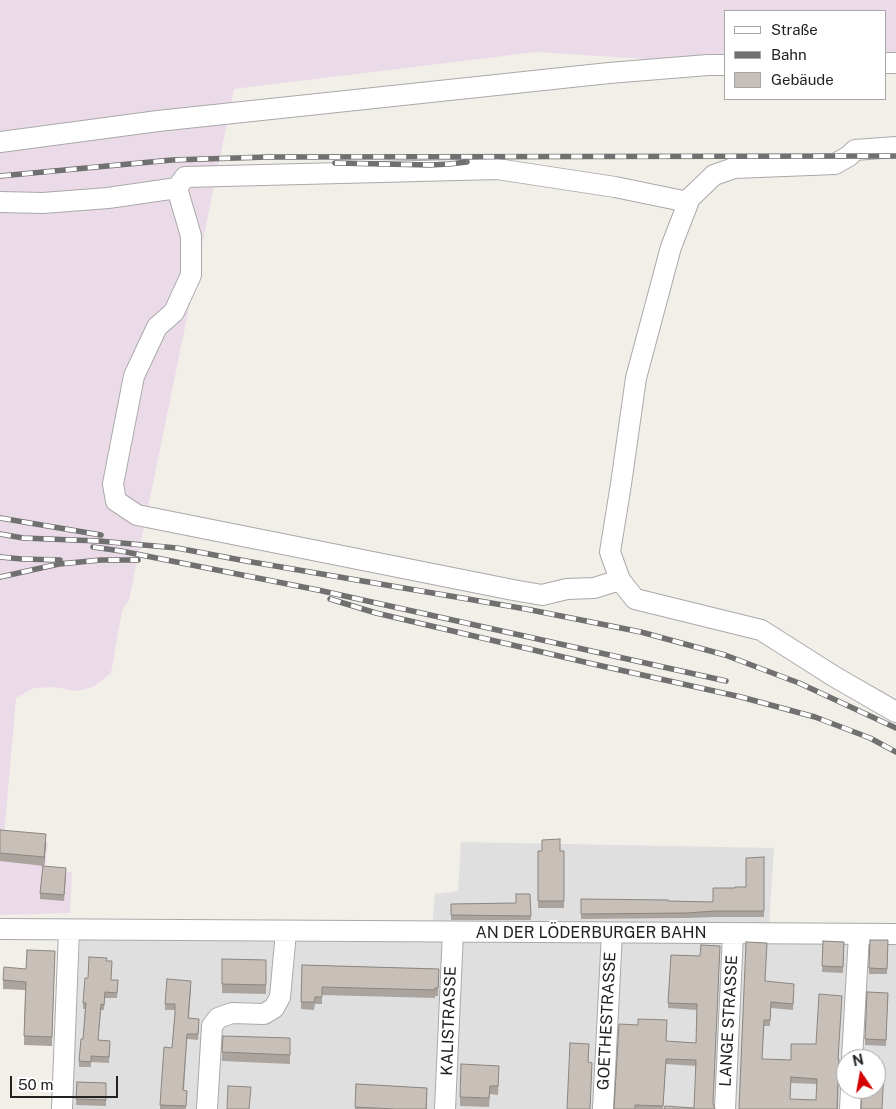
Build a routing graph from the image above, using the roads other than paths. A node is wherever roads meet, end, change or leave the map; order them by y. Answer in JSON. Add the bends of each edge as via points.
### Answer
{"nodes":[{"id":1,"x":724,"y":65,"type":"edge"},
{"id":2,"x":0,"y":142,"type":"edge"},
{"id":3,"x":896,"y":147,"type":"edge"},
{"id":4,"x":178,"y":188,"type":"junction"},
{"id":5,"x":0,"y":202,"type":"edge"},
{"id":6,"x":688,"y":202,"type":"junction"},
{"id":7,"x":620,"y":580,"type":"junction"},
{"id":8,"x":896,"y":712,"type":"edge"},
{"id":9,"x":1,"y":929,"type":"edge"},
{"id":10,"x":69,"y":930,"type":"junction"},
{"id":11,"x":286,"y":932,"type":"junction"},
{"id":12,"x":453,"y":932,"type":"junction"},
{"id":13,"x":612,"y":933,"type":"junction"},
{"id":14,"x":733,"y":934,"type":"junction"},
{"id":15,"x":858,"y":934,"type":"junction"},
{"id":16,"x":896,"y":934,"type":"edge"},
{"id":17,"x":852,"y":1049,"type":"edge"},
{"id":18,"x":62,"y":1109,"type":"edge"},
{"id":19,"x":207,"y":1109,"type":"edge"},
{"id":20,"x":445,"y":1109,"type":"edge"},
{"id":21,"x":603,"y":1109,"type":"edge"},
{"id":22,"x":725,"y":1109,"type":"edge"}],
"edges":[{"from":1,"to":2,"type":"street","via":[[608,73],[178,119]]},
{"from":3,"to":6,"type":"street","via":[[855,150],[835,164],[734,168],[714,175]]},
{"from":4,"to":5,"type":"street","via":[[108,198],[43,203]]},
{"from":4,"to":6,"type":"street","via":[[185,177],[496,169],[615,186]]},
{"from":4,"to":7,"type":"street","via":[[191,236],[191,274],[174,312],[156,327],[134,376],[113,484],[116,501],[137,515],[542,595],[567,589],[594,588]]},
{"from":6,"to":7,"type":"street","via":[[671,247],[636,378],[610,552]]},
{"from":7,"to":8,"type":"street","via":[[635,599],[761,630]]},
{"from":9,"to":10,"type":"street","name":"AN DER LÖDERBURGER BAHN"},
{"from":10,"to":11,"type":"street","name":"AN DER LÖDERBURGER BAHN"},
{"from":10,"to":18,"type":"street"},
{"from":11,"to":12,"type":"street","name":"AN DER LÖDERBURGER BAHN"},
{"from":11,"to":19,"type":"street","via":[[280,997],[274,1008],[264,1014],[232,1013],[218,1018],[212,1026]]},
{"from":12,"to":13,"type":"street","name":"AN DER LÖDERBURGER BAHN"},
{"from":12,"to":20,"type":"street","name":"KALISTRASSE"},
{"from":13,"to":14,"type":"street","name":"AN DER LÖDERBURGER BAHN"},
{"from":13,"to":21,"type":"street","name":"GOETHESTRASSE"},
{"from":14,"to":15,"type":"street","name":"AN DER LÖDERBURGER BAHN"},
{"from":14,"to":22,"type":"street","name":"LANGE STRASSE"},
{"from":15,"to":16,"type":"street","name":"AN DER LÖDERBURGER BAHN"},
{"from":15,"to":17,"type":"street"}]}
